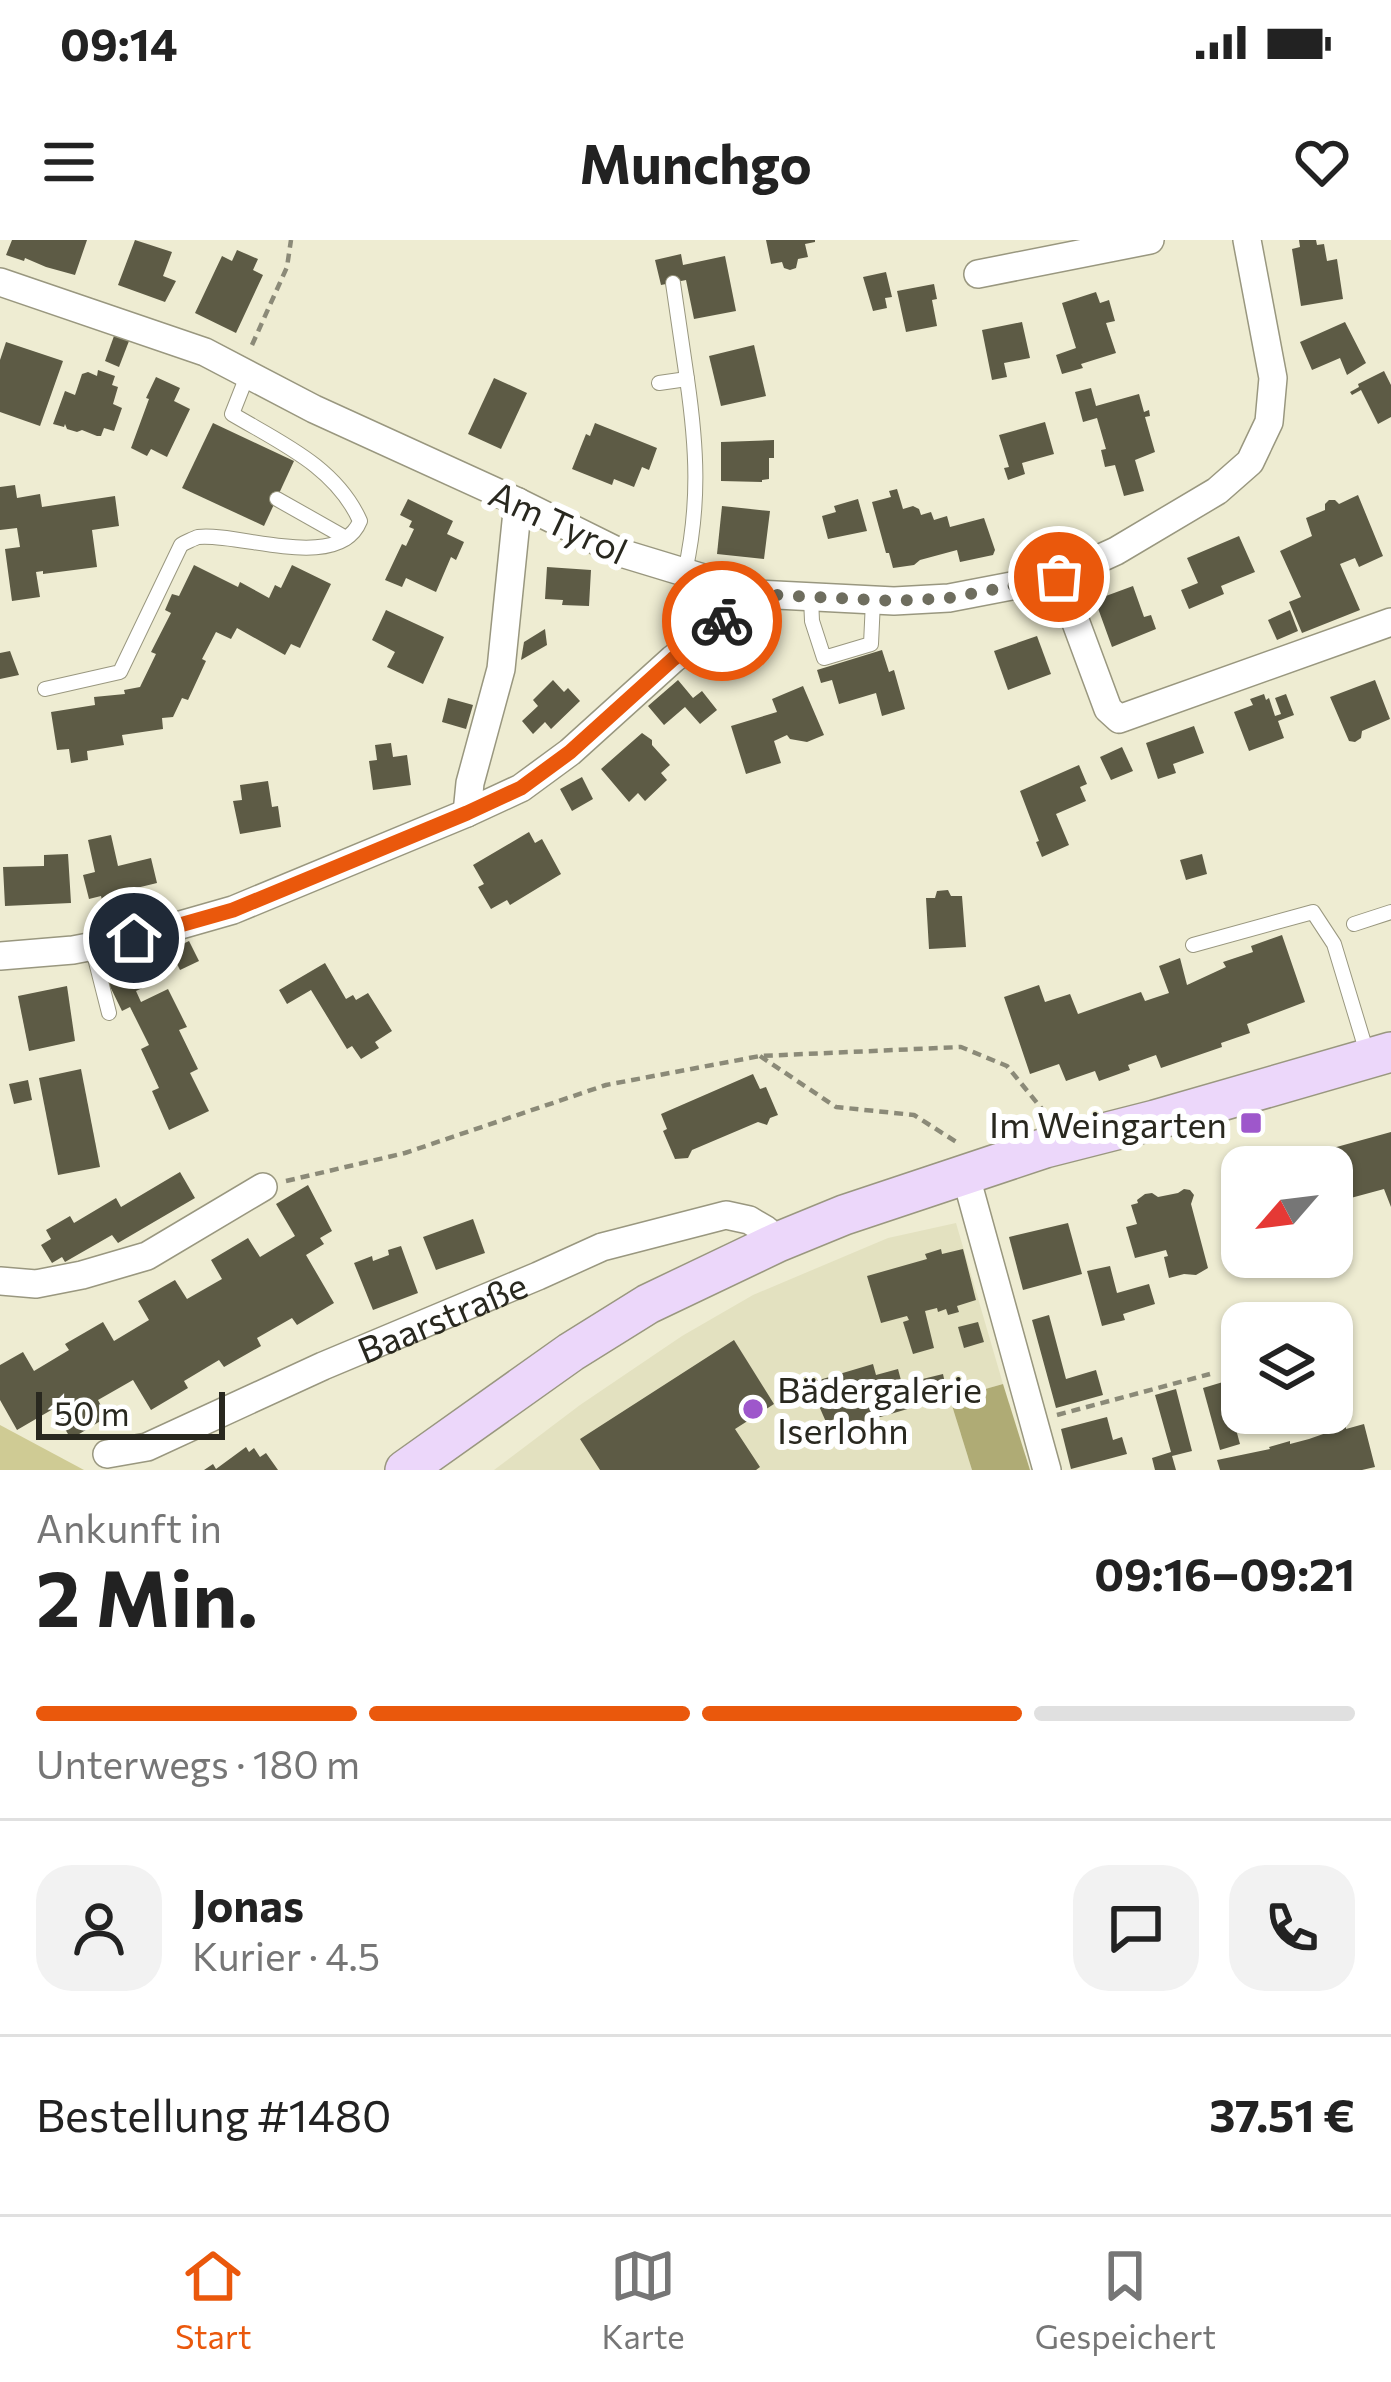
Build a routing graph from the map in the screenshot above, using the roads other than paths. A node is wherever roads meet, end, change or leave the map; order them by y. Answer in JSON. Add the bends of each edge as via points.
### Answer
{"nodes":[{"id":1,"x":1150,"y":240,"type":"edge"},
{"id":2,"x":1247,"y":240,"type":"edge"},
{"id":3,"x":978,"y":274,"type":"dead end"},
{"id":4,"x":0,"y":282,"type":"edge"},
{"id":5,"x":673,"y":283,"type":"dead end"},
{"id":6,"x":243,"y":374,"type":"junction"},
{"id":7,"x":688,"y":379,"type":"junction"},
{"id":8,"x":659,"y":383,"type":"dead end"},
{"id":9,"x":277,"y":499,"type":"dead end"},
{"id":10,"x":518,"y":502,"type":"junction"},
{"id":11,"x":346,"y":538,"type":"junction"},
{"id":12,"x":685,"y":572,"type":"junction"},
{"id":13,"x":1059,"y":577,"type":"junction"},
{"id":14,"x":756,"y":594,"type":"junction"},
{"id":15,"x":811,"y":598,"type":"junction"},
{"id":16,"x":873,"y":601,"type":"junction"},
{"id":17,"x":1391,"y":622,"type":"edge"},
{"id":18,"x":45,"y":689,"type":"dead end"},
{"id":19,"x":467,"y":813,"type":"junction"},
{"id":20,"x":1391,"y":912,"type":"edge"},
{"id":21,"x":1354,"y":924,"type":"dead end"},
{"id":22,"x":1193,"y":945,"type":"dead end"},
{"id":23,"x":92,"y":946,"type":"junction"},
{"id":24,"x":0,"y":956,"type":"edge"},
{"id":25,"x":109,"y":1012,"type":"dead end"},
{"id":26,"x":1380,"y":1055,"type":"edge"},
{"id":27,"x":962,"y":1160,"type":"junction"},
{"id":28,"x":263,"y":1187,"type":"road end"},
{"id":29,"x":772,"y":1245,"type":"junction"},
{"id":30,"x":0,"y":1281,"type":"edge"},
{"id":31,"x":107,"y":1454,"type":"dead end"},
{"id":32,"x":405,"y":1470,"type":"edge"},
{"id":33,"x":1047,"y":1470,"type":"edge"}],
"edges":[{"from":1,"to":3,"type":"street"},
{"from":2,"to":13,"type":"street","name":"Am Tyrol","via":[[1273,378],[1269,422],[1250,462],[1217,491]]},
{"from":4,"to":6,"type":"street","name":"Am Tyrol","via":[[205,352]]},
{"from":5,"to":7,"type":"lane"},
{"from":6,"to":10,"type":"street","name":"Am Tyrol"},
{"from":6,"to":11,"type":"lane","via":[[232,414],[311,460],[350,498],[360,521]]},
{"from":7,"to":8,"type":"lane"},
{"from":7,"to":12,"type":"lane","via":[[698,489]]},
{"from":9,"to":11,"type":"lane"},
{"from":10,"to":12,"type":"street","name":"Am Tyrol","via":[[621,553]]},
{"from":10,"to":19,"type":"street","via":[[501,669]]},
{"from":11,"to":18,"type":"lane","via":[[299,548],[197,537],[181,545],[120,672]]},
{"from":12,"to":14,"type":"street","name":"Am Tyrol"},
{"from":13,"to":16,"type":"street","name":"Am Tyrol","via":[[949,598]]},
{"from":13,"to":17,"type":"street","via":[[1108,710],[1119,719]]},
{"from":14,"to":15,"type":"street","name":"Am Tyrol"},
{"from":14,"to":19,"type":"street","via":[[570,752],[521,788]]},
{"from":15,"to":16,"type":"street","name":"Am Tyrol"},
{"from":15,"to":16,"type":"lane","via":[[824,658],[872,644]]},
{"from":19,"to":23,"type":"street","via":[[233,910]]},
{"from":20,"to":21,"type":"lane"},
{"from":22,"to":26,"type":"lane","via":[[1312,911]]},
{"from":23,"to":24,"type":"street"},
{"from":23,"to":25,"type":"lane"},
{"from":26,"to":27,"type":"main road","via":[[1045,1148]]},
{"from":27,"to":29,"type":"main road"},
{"from":27,"to":33,"type":"street"},
{"from":28,"to":30,"type":"street","via":[[146,1256],[36,1284]]},
{"from":29,"to":31,"type":"street","name":"Baarstraße","via":[[766,1230],[726,1215],[602,1246],[147,1447]]},
{"from":29,"to":32,"type":"main road","via":[[649,1304]]}]}
